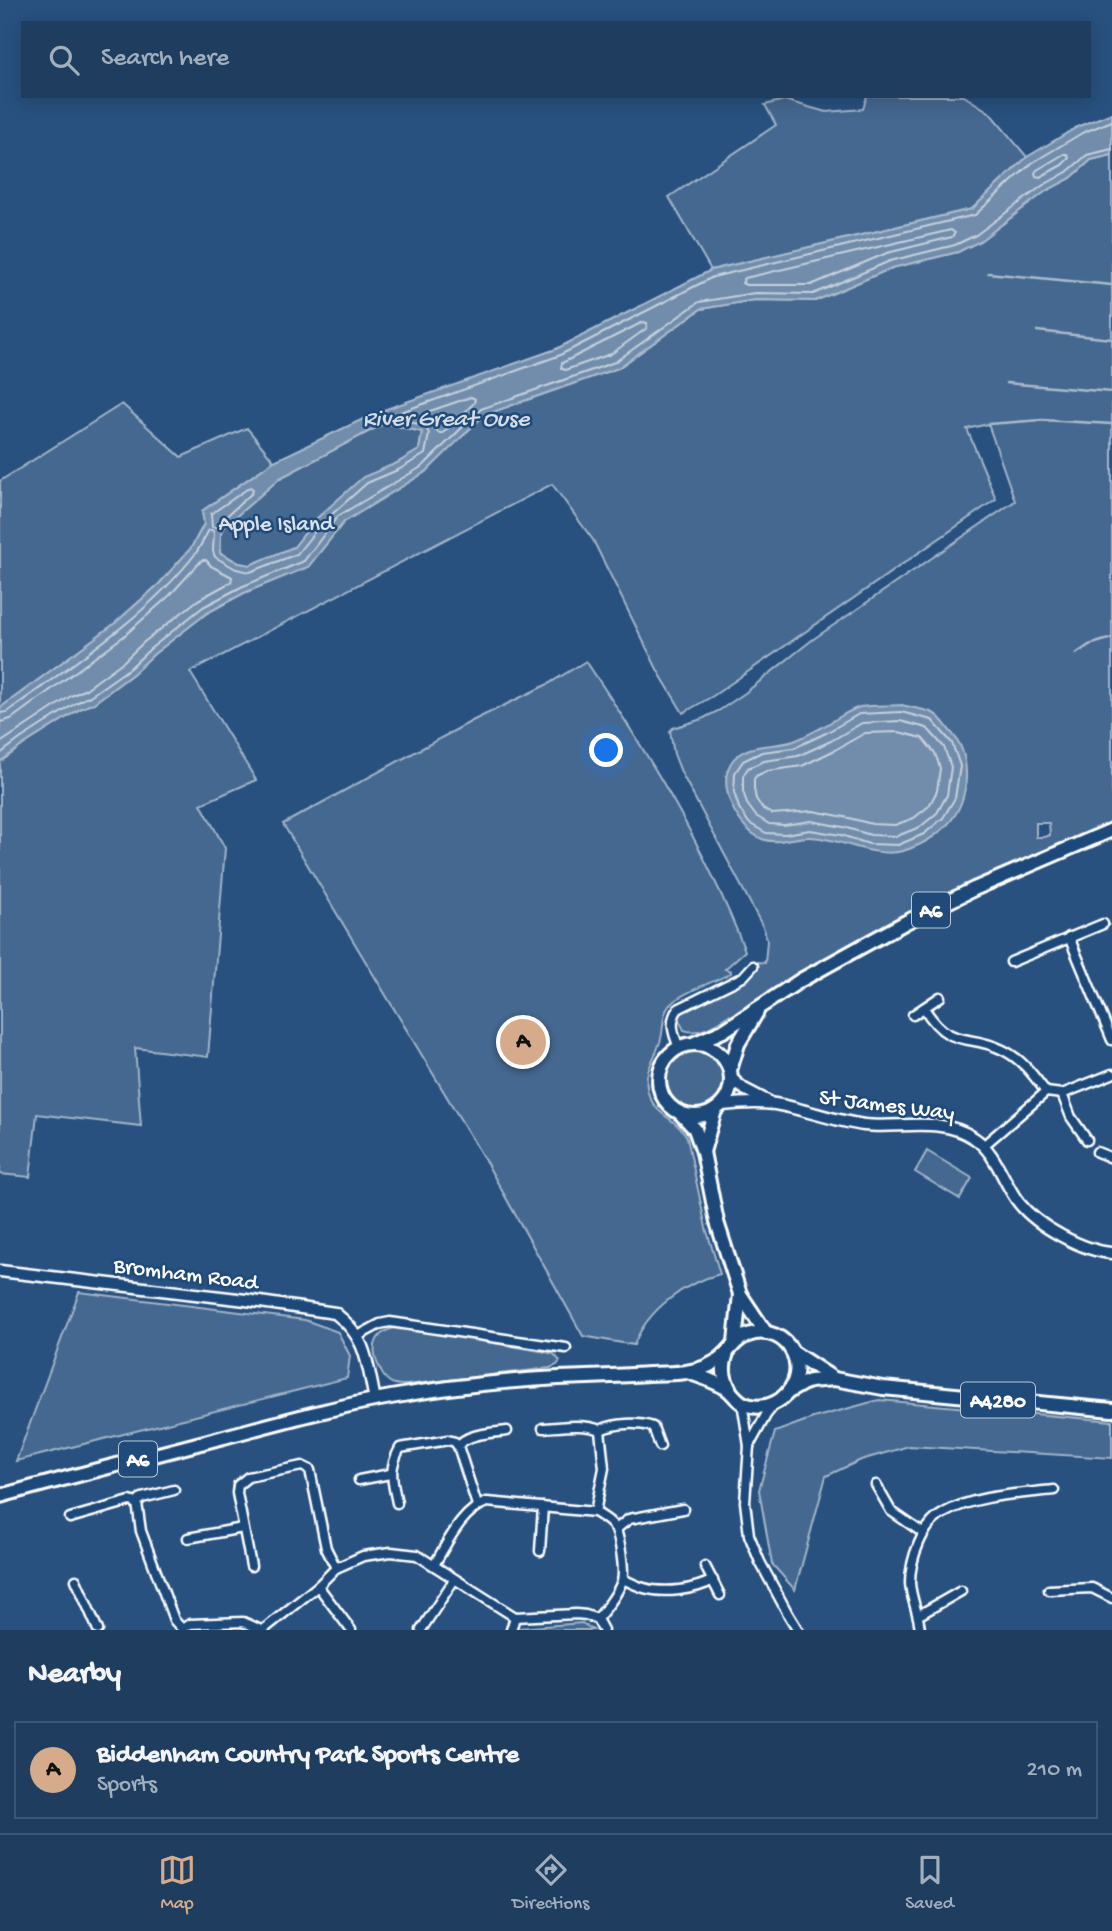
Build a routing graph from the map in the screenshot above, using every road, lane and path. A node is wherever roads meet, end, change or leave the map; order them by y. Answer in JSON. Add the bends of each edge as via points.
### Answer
{"nodes":[{"id":1,"x":1112,"y":830,"type":"edge"},
{"id":2,"x":1103,"y":924,"type":"dead end"},
{"id":3,"x":1069,"y":937,"type":"junction"},
{"id":4,"x":1011,"y":962,"type":"dead end"},
{"id":5,"x":753,"y":966,"type":"dead end"},
{"id":6,"x":940,"y":997,"type":"dead end"},
{"id":7,"x":759,"y":1008,"type":"junction"},
{"id":8,"x":924,"y":1008,"type":"junction"},
{"id":9,"x":913,"y":1015,"type":"dead end"},
{"id":10,"x":1112,"y":1040,"type":"edge"},
{"id":11,"x":695,"y":1043,"type":"junction"},
{"id":12,"x":680,"y":1047,"type":"junction"},
{"id":13,"x":731,"y":1074,"type":"junction"},
{"id":14,"x":1112,"y":1074,"type":"edge"},
{"id":15,"x":1046,"y":1092,"type":"junction"},
{"id":16,"x":1062,"y":1094,"type":"junction"},
{"id":17,"x":775,"y":1104,"type":"junction"},
{"id":18,"x":718,"y":1107,"type":"junction"},
{"id":19,"x":680,"y":1113,"type":"junction"},
{"id":20,"x":1087,"y":1140,"type":"dead end"},
{"id":21,"x":983,"y":1146,"type":"junction"},
{"id":22,"x":703,"y":1152,"type":"junction"},
{"id":23,"x":1097,"y":1152,"type":"dead end"},
{"id":24,"x":1112,"y":1158,"type":"edge"},
{"id":25,"x":1112,"y":1252,"type":"edge"},
{"id":26,"x":0,"y":1271,"type":"edge"},
{"id":27,"x":740,"y":1294,"type":"junction"},
{"id":28,"x":765,"y":1333,"type":"junction"},
{"id":29,"x":358,"y":1336,"type":"junction"},
{"id":30,"x":735,"y":1342,"type":"junction"},
{"id":31,"x":566,"y":1348,"type":"dead end"},
{"id":32,"x":727,"y":1353,"type":"junction"},
{"id":33,"x":794,"y":1353,"type":"junction"},
{"id":34,"x":687,"y":1372,"type":"junction"},
{"id":35,"x":834,"y":1380,"type":"junction"},
{"id":36,"x":730,"y":1390,"type":"junction"},
{"id":37,"x":790,"y":1391,"type":"junction"},
{"id":38,"x":375,"y":1400,"type":"junction"},
{"id":39,"x":742,"y":1402,"type":"junction"},
{"id":40,"x":778,"y":1402,"type":"junction"},
{"id":41,"x":1112,"y":1410,"type":"edge"},
{"id":42,"x":543,"y":1428,"type":"dead end"},
{"id":43,"x":600,"y":1430,"type":"junction"},
{"id":44,"x":508,"y":1431,"type":"dead end"},
{"id":45,"x":458,"y":1446,"type":"junction"},
{"id":46,"x":660,"y":1446,"type":"dead end"},
{"id":47,"x":749,"y":1446,"type":"junction"},
{"id":48,"x":390,"y":1474,"type":"junction"},
{"id":49,"x":359,"y":1480,"type":"dead end"},
{"id":50,"x":876,"y":1485,"type":"dead end"},
{"id":51,"x":174,"y":1490,"type":"dead end"},
{"id":52,"x":1054,"y":1490,"type":"dead end"},
{"id":53,"x":0,"y":1496,"type":"edge"},
{"id":54,"x":137,"y":1503,"type":"junction"},
{"id":55,"x":397,"y":1503,"type":"dead end"},
{"id":56,"x":477,"y":1505,"type":"junction"},
{"id":57,"x":542,"y":1507,"type":"junction"},
{"id":58,"x":683,"y":1509,"type":"dead end"},
{"id":59,"x":595,"y":1512,"type":"junction"},
{"id":60,"x":70,"y":1518,"type":"dead end"},
{"id":61,"x":243,"y":1528,"type":"junction"},
{"id":62,"x":616,"y":1529,"type":"junction"},
{"id":63,"x":923,"y":1533,"type":"junction"},
{"id":64,"x":188,"y":1538,"type":"dead end"},
{"id":65,"x":540,"y":1551,"type":"dead end"},
{"id":66,"x":434,"y":1565,"type":"junction"},
{"id":67,"x":251,"y":1566,"type":"dead end"},
{"id":68,"x":705,"y":1566,"type":"dead end"},
{"id":69,"x":336,"y":1568,"type":"junction"},
{"id":70,"x":622,"y":1579,"type":"junction"},
{"id":71,"x":76,"y":1580,"type":"dead end"},
{"id":72,"x":454,"y":1580,"type":"junction"},
{"id":73,"x":713,"y":1580,"type":"junction"},
{"id":74,"x":318,"y":1586,"type":"junction"},
{"id":75,"x":1049,"y":1590,"type":"dead end"},
{"id":76,"x":961,"y":1591,"type":"dead end"},
{"id":77,"x":720,"y":1595,"type":"dead end"},
{"id":78,"x":1112,"y":1598,"type":"edge"},
{"id":79,"x":919,"y":1615,"type":"junction"},
{"id":80,"x":515,"y":1617,"type":"junction"},
{"id":81,"x":597,"y":1619,"type":"junction"},
{"id":82,"x":182,"y":1629,"type":"edge"},
{"id":83,"x":796,"y":1629,"type":"edge"},
{"id":84,"x":98,"y":1630,"type":"edge"},
{"id":85,"x":262,"y":1630,"type":"edge"},
{"id":86,"x":351,"y":1630,"type":"edge"},
{"id":87,"x":421,"y":1630,"type":"edge"},
{"id":88,"x":511,"y":1630,"type":"edge"},
{"id":89,"x":603,"y":1630,"type":"edge"},
{"id":90,"x":920,"y":1630,"type":"edge"}],
"edges":[{"from":1,"to":7,"type":"main road","number":"A6","via":[[906,922]]},
{"from":2,"to":3,"type":"street"},
{"from":3,"to":4,"type":"street"},
{"from":3,"to":10,"type":"street"},
{"from":5,"to":12,"type":"street","via":[[743,977],[678,1009],[672,1025]]},
{"from":6,"to":8,"type":"street"},
{"from":7,"to":11,"type":"main road","number":"A6"},
{"from":7,"to":13,"type":"main road","number":"A6","via":[[738,1044]]},
{"from":8,"to":9,"type":"street"},
{"from":8,"to":15,"type":"street","via":[[934,1024],[953,1037],[993,1045],[1018,1059]]},
{"from":11,"to":12,"type":"main road","number":"A6"},
{"from":11,"to":13,"type":"main road","via":[[717,1051]]},
{"from":12,"to":19,"type":"main road","number":"A6","via":[[662,1064],[659,1080],[663,1096]]},
{"from":13,"to":17,"type":"street","via":[[744,1089]]},
{"from":13,"to":18,"type":"main road","number":"A6","via":[[729,1092]]},
{"from":14,"to":16,"type":"street"},
{"from":15,"to":16,"type":"street"},
{"from":15,"to":21,"type":"street"},
{"from":16,"to":20,"type":"street"},
{"from":17,"to":18,"type":"street","via":[[740,1102]]},
{"from":17,"to":21,"type":"street","name":"St James Way","via":[[865,1125],[955,1128]]},
{"from":18,"to":19,"type":"main road","via":[[702,1115]]},
{"from":18,"to":22,"type":"main road","number":"A6"},
{"from":19,"to":22,"type":"main road","number":"A6","via":[[695,1129]]},
{"from":21,"to":25,"type":"street","name":"St James Way","via":[[1020,1204],[1039,1220],[1078,1245]]},
{"from":22,"to":27,"type":"main road","number":"A6","via":[[717,1222]]},
{"from":23,"to":24,"type":"street"},
{"from":26,"to":29,"type":"street","name":"Bromham Road","via":[[318,1309],[335,1313]]},
{"from":27,"to":28,"type":"main road","number":"A6"},
{"from":27,"to":30,"type":"main road","number":"A6"},
{"from":28,"to":30,"type":"main road","via":[[745,1335]]},
{"from":28,"to":33,"type":"main road","via":[[781,1339]]},
{"from":29,"to":31,"type":"street","via":[[390,1322]]},
{"from":29,"to":38,"type":"street","name":"Bromham Road"},
{"from":30,"to":32,"type":"main road"},
{"from":32,"to":34,"type":"main road","number":"A6","via":[[708,1366]]},
{"from":32,"to":36,"type":"main road","via":[[724,1378]]},
{"from":33,"to":35,"type":"main road","number":"A4280"},
{"from":33,"to":37,"type":"main road","via":[[797,1373]]},
{"from":34,"to":36,"type":"main road","number":"A6"},
{"from":34,"to":38,"type":"main road","number":"A6","via":[[497,1382]]},
{"from":35,"to":37,"type":"main road","number":"A4280","via":[[810,1381]]},
{"from":35,"to":41,"type":"main road","number":"A4280"},
{"from":36,"to":39,"type":"main road"},
{"from":37,"to":40,"type":"main road"},
{"from":38,"to":53,"type":"main road","number":"A6"},
{"from":39,"to":40,"type":"main road","via":[[762,1407]]},
{"from":39,"to":47,"type":"street"},
{"from":40,"to":47,"type":"street"},
{"from":42,"to":43,"type":"street"},
{"from":43,"to":46,"type":"street","via":[[643,1424],[653,1427]]},
{"from":43,"to":59,"type":"street","via":[[604,1468]]},
{"from":44,"to":45,"type":"street","via":[[462,1440]]},
{"from":45,"to":48,"type":"street","via":[[448,1440],[400,1448]]},
{"from":45,"to":56,"type":"street"},
{"from":47,"to":83,"type":"street","via":[[745,1502],[749,1535]]},
{"from":48,"to":49,"type":"street"},
{"from":48,"to":55,"type":"street"},
{"from":50,"to":63,"type":"street","via":[[891,1511]]},
{"from":51,"to":54,"type":"street"},
{"from":52,"to":63,"type":"street","via":[[986,1497],[942,1513]]},
{"from":54,"to":60,"type":"street"},
{"from":54,"to":82,"type":"street","via":[[141,1531],[174,1620]]},
{"from":56,"to":57,"type":"street"},
{"from":56,"to":66,"type":"street","via":[[465,1515]]},
{"from":57,"to":59,"type":"street"},
{"from":57,"to":65,"type":"street"},
{"from":58,"to":62,"type":"street","via":[[629,1520]]},
{"from":59,"to":62,"type":"street"},
{"from":61,"to":64,"type":"street"},
{"from":61,"to":67,"type":"street"},
{"from":61,"to":69,"type":"street","via":[[238,1485],[248,1478],[302,1466],[310,1470],[326,1548]]},
{"from":62,"to":70,"type":"street"},
{"from":63,"to":79,"type":"street","via":[[910,1584]]},
{"from":66,"to":69,"type":"street","via":[[417,1555],[391,1552],[363,1556]]},
{"from":66,"to":72,"type":"street"},
{"from":68,"to":73,"type":"street"},
{"from":69,"to":74,"type":"street"},
{"from":70,"to":73,"type":"street","via":[[645,1589],[664,1590],[688,1590]]},
{"from":70,"to":81,"type":"street"},
{"from":71,"to":84,"type":"street"},
{"from":72,"to":80,"type":"street"},
{"from":72,"to":87,"type":"street"},
{"from":73,"to":77,"type":"street"},
{"from":74,"to":85,"type":"street"},
{"from":74,"to":86,"type":"street"},
{"from":75,"to":78,"type":"street","via":[[1093,1588]]},
{"from":76,"to":79,"type":"street"},
{"from":79,"to":90,"type":"street"},
{"from":80,"to":81,"type":"street","via":[[576,1614]]},
{"from":80,"to":88,"type":"street"},
{"from":81,"to":89,"type":"street"},
{"from":82,"to":85,"type":"street","via":[[190,1624],[243,1622]]}]}
